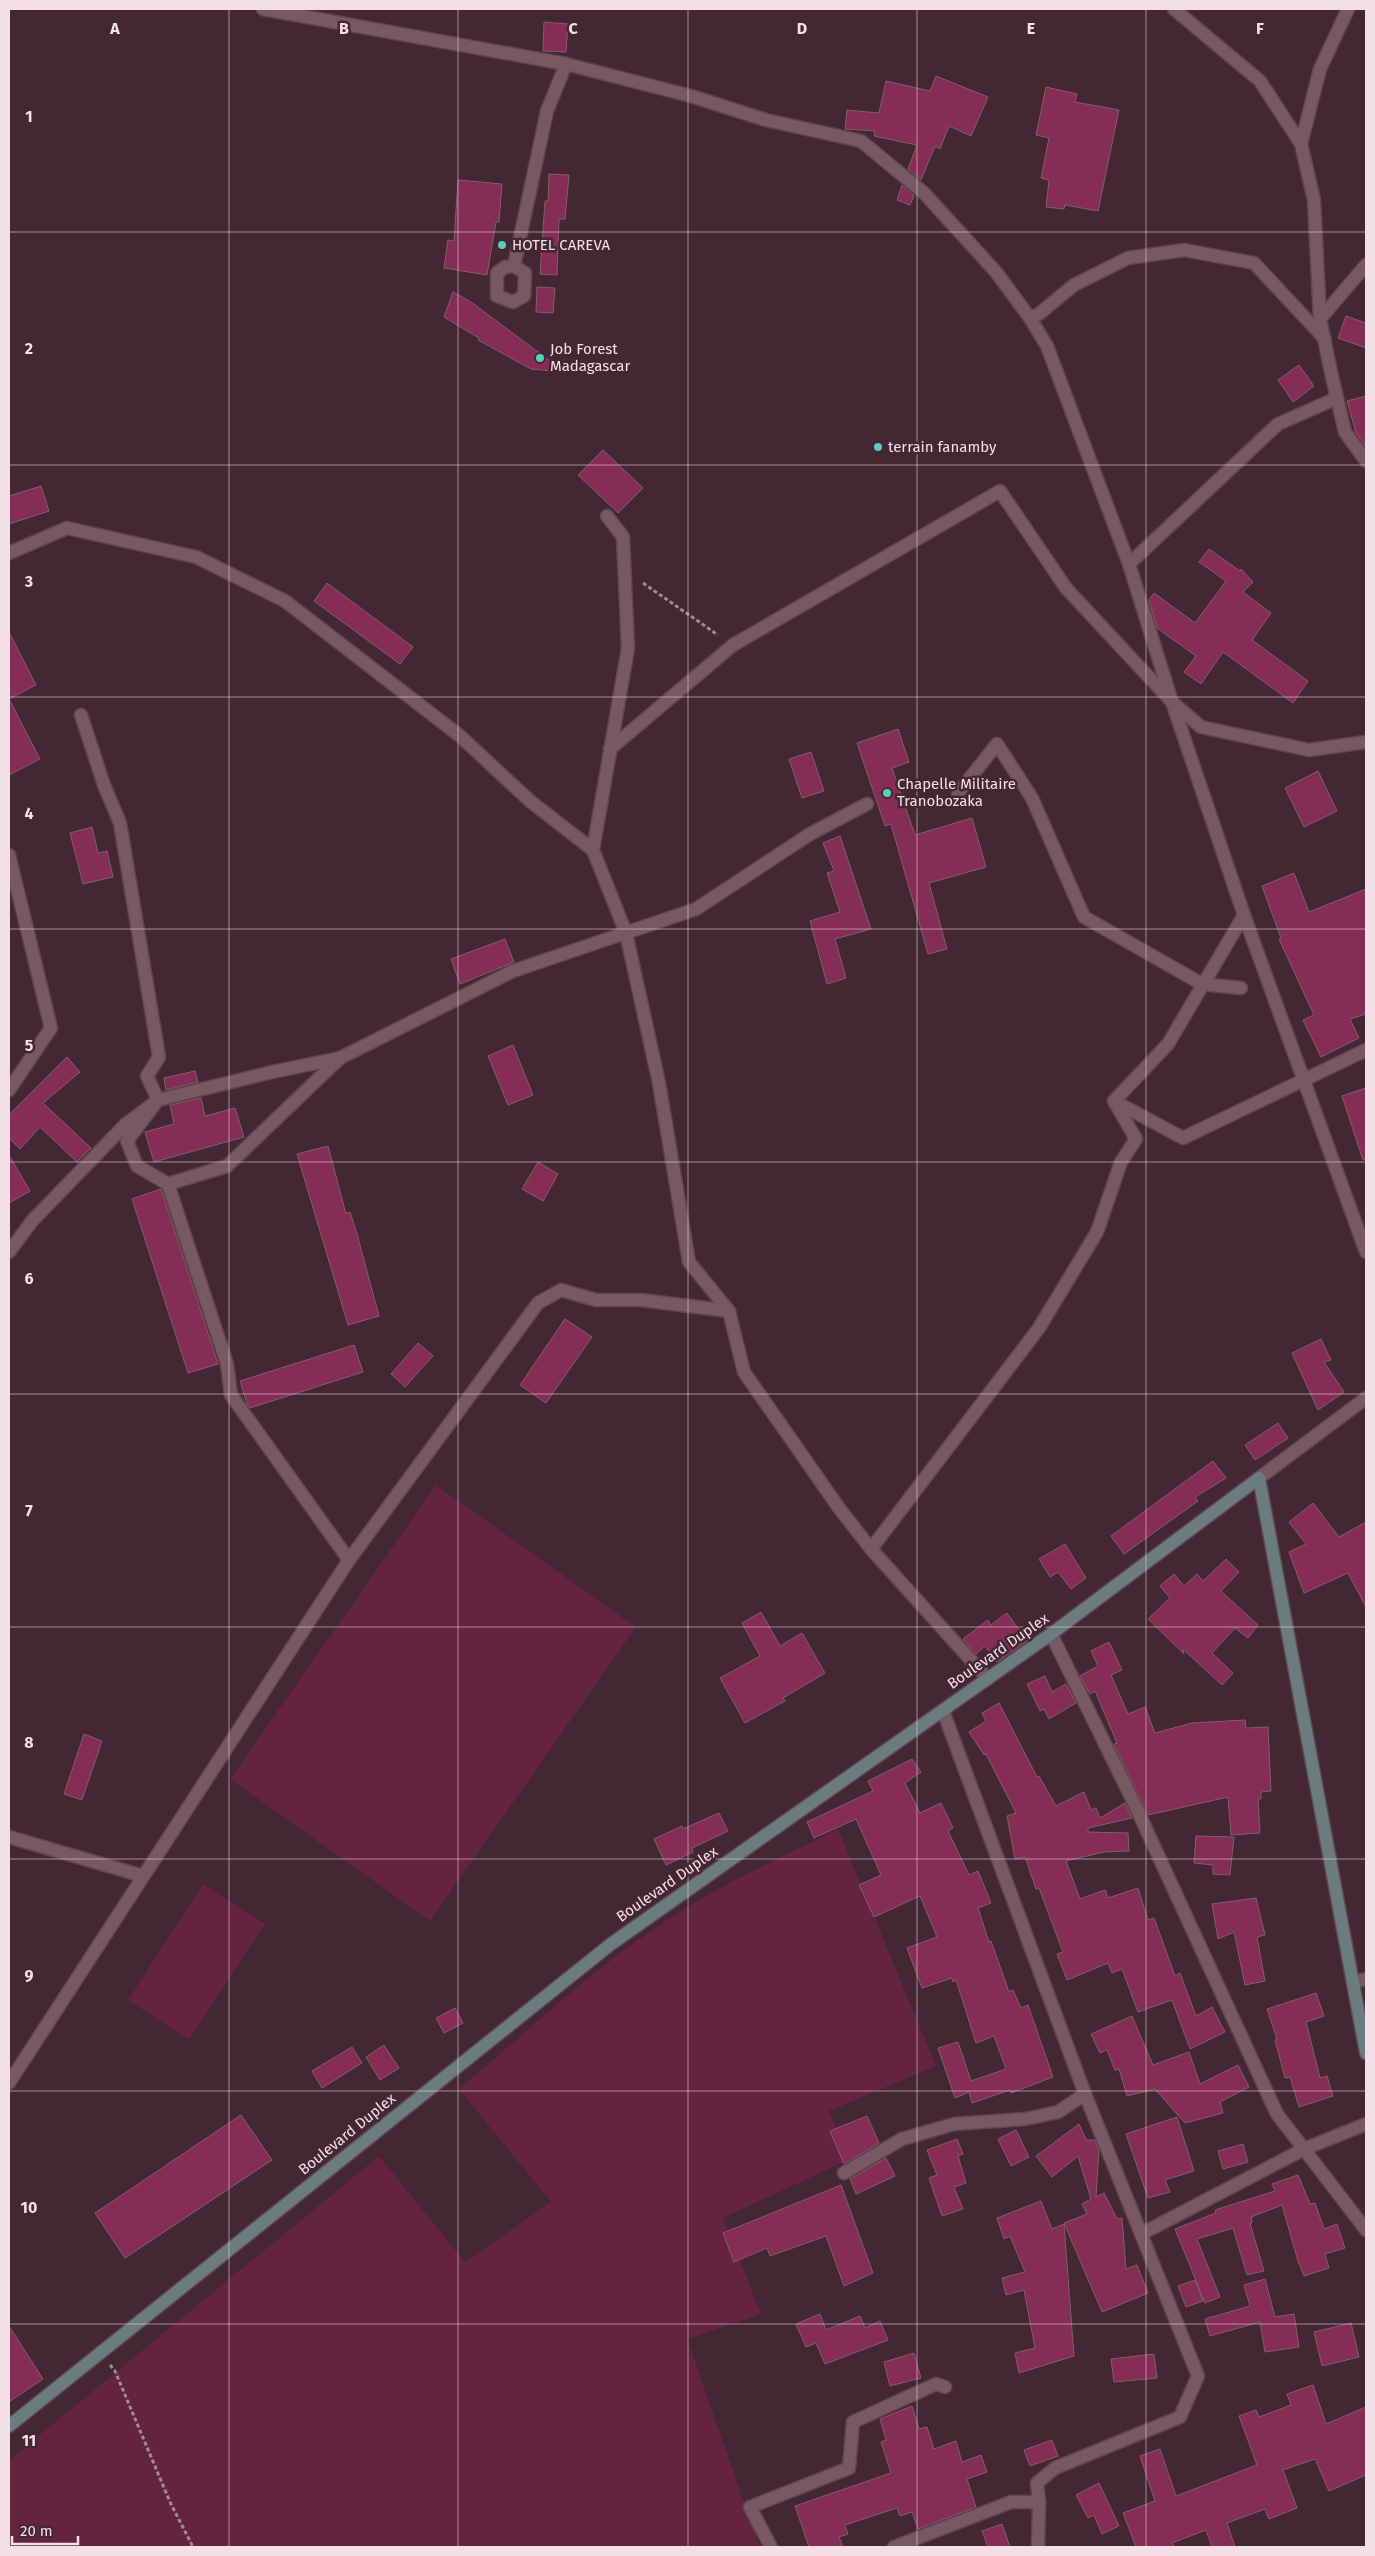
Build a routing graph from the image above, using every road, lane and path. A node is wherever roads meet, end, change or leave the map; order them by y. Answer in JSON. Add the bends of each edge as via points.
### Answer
{"nodes":[{"id":1,"x":263,"y":9,"type":"edge"},
{"id":2,"x":1174,"y":9,"type":"edge"},
{"id":3,"x":1348,"y":9,"type":"edge"},
{"id":4,"x":566,"y":64,"type":"junction"},
{"id":5,"x":1300,"y":144,"type":"junction"},
{"id":6,"x":1366,"y":265,"type":"edge"},
{"id":7,"x":514,"y":266,"type":"dead end"},
{"id":8,"x":1030,"y":318,"type":"junction"},
{"id":9,"x":1320,"y":319,"type":"junction"},
{"id":10,"x":1325,"y":340,"type":"junction"},
{"id":11,"x":1337,"y":398,"type":"junction"},
{"id":12,"x":1366,"y":461,"type":"edge"},
{"id":13,"x":607,"y":516,"type":"dead end"},
{"id":14,"x":9,"y":553,"type":"edge"},
{"id":15,"x":1129,"y":564,"type":"junction"},
{"id":16,"x":625,"y":570,"type":"junction"},
{"id":17,"x":733,"y":645,"type":"junction"},
{"id":18,"x":1172,"y":702,"type":"junction"},
{"id":19,"x":81,"y":715,"type":"dead end"},
{"id":20,"x":1366,"y":742,"type":"edge"},
{"id":21,"x":610,"y":749,"type":"junction"},
{"id":22,"x":958,"y":793,"type":"dead end"},
{"id":23,"x":867,"y":804,"type":"dead end"},
{"id":24,"x":592,"y":850,"type":"junction"},
{"id":25,"x":9,"y":855,"type":"edge"},
{"id":26,"x":1244,"y":915,"type":"junction"},
{"id":27,"x":626,"y":933,"type":"junction"},
{"id":28,"x":1202,"y":984,"type":"junction"},
{"id":29,"x":1242,"y":988,"type":"dead end"},
{"id":30,"x":1366,"y":1050,"type":"edge"},
{"id":31,"x":340,"y":1058,"type":"junction"},
{"id":32,"x":1306,"y":1081,"type":"junction"},
{"id":33,"x":9,"y":1090,"type":"edge"},
{"id":34,"x":158,"y":1100,"type":"junction"},
{"id":35,"x":1114,"y":1101,"type":"junction"},
{"id":36,"x":168,"y":1184,"type":"junction"},
{"id":37,"x":9,"y":1252,"type":"edge"},
{"id":38,"x":1366,"y":1252,"type":"edge"},
{"id":39,"x":729,"y":1311,"type":"junction"},
{"id":40,"x":1366,"y":1398,"type":"edge"},
{"id":41,"x":1259,"y":1478,"type":"junction"},
{"id":42,"x":870,"y":1550,"type":"junction"},
{"id":43,"x":349,"y":1560,"type":"junction"},
{"id":44,"x":1051,"y":1634,"type":"junction"},
{"id":45,"x":988,"y":1679,"type":"junction"},
{"id":46,"x":943,"y":1711,"type":"junction"},
{"id":47,"x":9,"y":1837,"type":"edge"},
{"id":48,"x":143,"y":1876,"type":"junction"},
{"id":49,"x":1366,"y":1979,"type":"edge"},
{"id":50,"x":1353,"y":1982,"type":"junction"},
{"id":51,"x":1366,"y":2054,"type":"edge"},
{"id":52,"x":9,"y":2083,"type":"edge"},
{"id":53,"x":1086,"y":2094,"type":"junction"},
{"id":54,"x":1366,"y":2124,"type":"edge"},
{"id":55,"x":1304,"y":2149,"type":"junction"},
{"id":56,"x":844,"y":2174,"type":"dead end"},
{"id":57,"x":1366,"y":2230,"type":"edge"},
{"id":58,"x":1141,"y":2234,"type":"junction"},
{"id":59,"x":101,"y":2352,"type":"junction"},
{"id":60,"x":945,"y":2387,"type":"dead end"},
{"id":61,"x":9,"y":2426,"type":"edge"},
{"id":62,"x":1039,"y":2502,"type":"junction"},
{"id":63,"x":193,"y":2547,"type":"edge"},
{"id":64,"x":771,"y":2547,"type":"edge"},
{"id":65,"x":894,"y":2547,"type":"edge"},
{"id":66,"x":1038,"y":2547,"type":"edge"}],
"edges":[{"from":1,"to":4,"type":"street"},
{"from":2,"to":5,"type":"street","via":[[1260,81]]},
{"from":3,"to":5,"type":"street","via":[[1320,69]]},
{"from":4,"to":7,"type":"street","via":[[548,111]]},
{"from":4,"to":8,"type":"street","via":[[691,96],[766,120],[862,141],[924,193],[996,272]]},
{"from":5,"to":9,"type":"street","via":[[1314,200]]},
{"from":6,"to":9,"type":"street"},
{"from":8,"to":10,"type":"street","via":[[1074,285],[1128,258],[1184,250],[1254,263]]},
{"from":8,"to":15,"type":"street","via":[[1047,346]]},
{"from":9,"to":10,"type":"street"},
{"from":10,"to":11,"type":"street"},
{"from":11,"to":12,"type":"street","via":[[1346,432]]},
{"from":11,"to":15,"type":"street","via":[[1278,424]]},
{"from":13,"to":16,"type":"street","via":[[623,536]]},
{"from":14,"to":24,"type":"street","via":[[68,528],[196,557],[285,601],[460,736],[530,801]]},
{"from":15,"to":18,"type":"street"},
{"from":16,"to":17,"type":"path"},
{"from":16,"to":21,"type":"street","via":[[628,648]]},
{"from":17,"to":18,"type":"street","via":[[1000,492],[1066,588]]},
{"from":17,"to":21,"type":"street"},
{"from":18,"to":20,"type":"street","via":[[1201,726],[1309,750]]},
{"from":18,"to":26,"type":"street"},
{"from":19,"to":34,"type":"street","via":[[120,824],[159,1057],[147,1076]]},
{"from":21,"to":24,"type":"street"},
{"from":22,"to":28,"type":"street","via":[[997,744],[1032,798],[1084,917]]},
{"from":23,"to":27,"type":"street","via":[[810,834],[696,909]]},
{"from":24,"to":27,"type":"street"},
{"from":25,"to":33,"type":"street","via":[[51,1028]]},
{"from":26,"to":28,"type":"street"},
{"from":26,"to":32,"type":"street"},
{"from":27,"to":31,"type":"street","via":[[513,971]]},
{"from":27,"to":39,"type":"street","via":[[659,1083],[688,1262]]},
{"from":28,"to":29,"type":"street"},
{"from":28,"to":35,"type":"street","via":[[1168,1044]]},
{"from":30,"to":32,"type":"street"},
{"from":31,"to":34,"type":"street"},
{"from":31,"to":36,"type":"street","via":[[227,1166]]},
{"from":32,"to":35,"type":"street","via":[[1183,1138]]},
{"from":32,"to":38,"type":"street"},
{"from":34,"to":36,"type":"street","via":[[127,1141],[138,1166]]},
{"from":34,"to":37,"type":"street","via":[[126,1124],[32,1221]]},
{"from":35,"to":42,"type":"street","via":[[1136,1139],[1121,1162],[1097,1232],[1039,1328]]},
{"from":36,"to":43,"type":"street","via":[[226,1364],[232,1395]]},
{"from":39,"to":42,"type":"street","via":[[744,1372]]},
{"from":39,"to":43,"type":"street","via":[[640,1300],[596,1300],[561,1290],[538,1303]]},
{"from":40,"to":41,"type":"street","name":"Boulevard Duplex"},
{"from":41,"to":44,"type":"main road","name":"Boulevard Duplex"},
{"from":41,"to":50,"type":"main road"},
{"from":42,"to":45,"type":"street"},
{"from":43,"to":48,"type":"street"},
{"from":44,"to":45,"type":"main road","name":"Boulevard Duplex"},
{"from":44,"to":55,"type":"street","via":[[1136,1804],[1276,2114]]},
{"from":45,"to":46,"type":"main road","name":"Boulevard Duplex"},
{"from":46,"to":53,"type":"street"},
{"from":46,"to":59,"type":"main road","name":"Boulevard Duplex","via":[[611,1944]]},
{"from":47,"to":48,"type":"street"},
{"from":48,"to":52,"type":"street"},
{"from":49,"to":50,"type":"street"},
{"from":50,"to":51,"type":"main road"},
{"from":53,"to":56,"type":"street","via":[[1058,2112],[1025,2119],[954,2124],[902,2139]]},
{"from":53,"to":58,"type":"street"},
{"from":54,"to":55,"type":"street"},
{"from":55,"to":57,"type":"street"},
{"from":55,"to":58,"type":"street"},
{"from":58,"to":62,"type":"street","via":[[1198,2376],[1180,2417],[1055,2468],[1037,2483]]},
{"from":59,"to":61,"type":"main road","name":"Boulevard Duplex"},
{"from":59,"to":63,"type":"path","via":[[115,2372],[170,2502]]},
{"from":60,"to":64,"type":"street","via":[[936,2384],[853,2422],[849,2468],[750,2507]]},
{"from":62,"to":65,"type":"street","via":[[1011,2502]]},
{"from":62,"to":66,"type":"street"}]}
